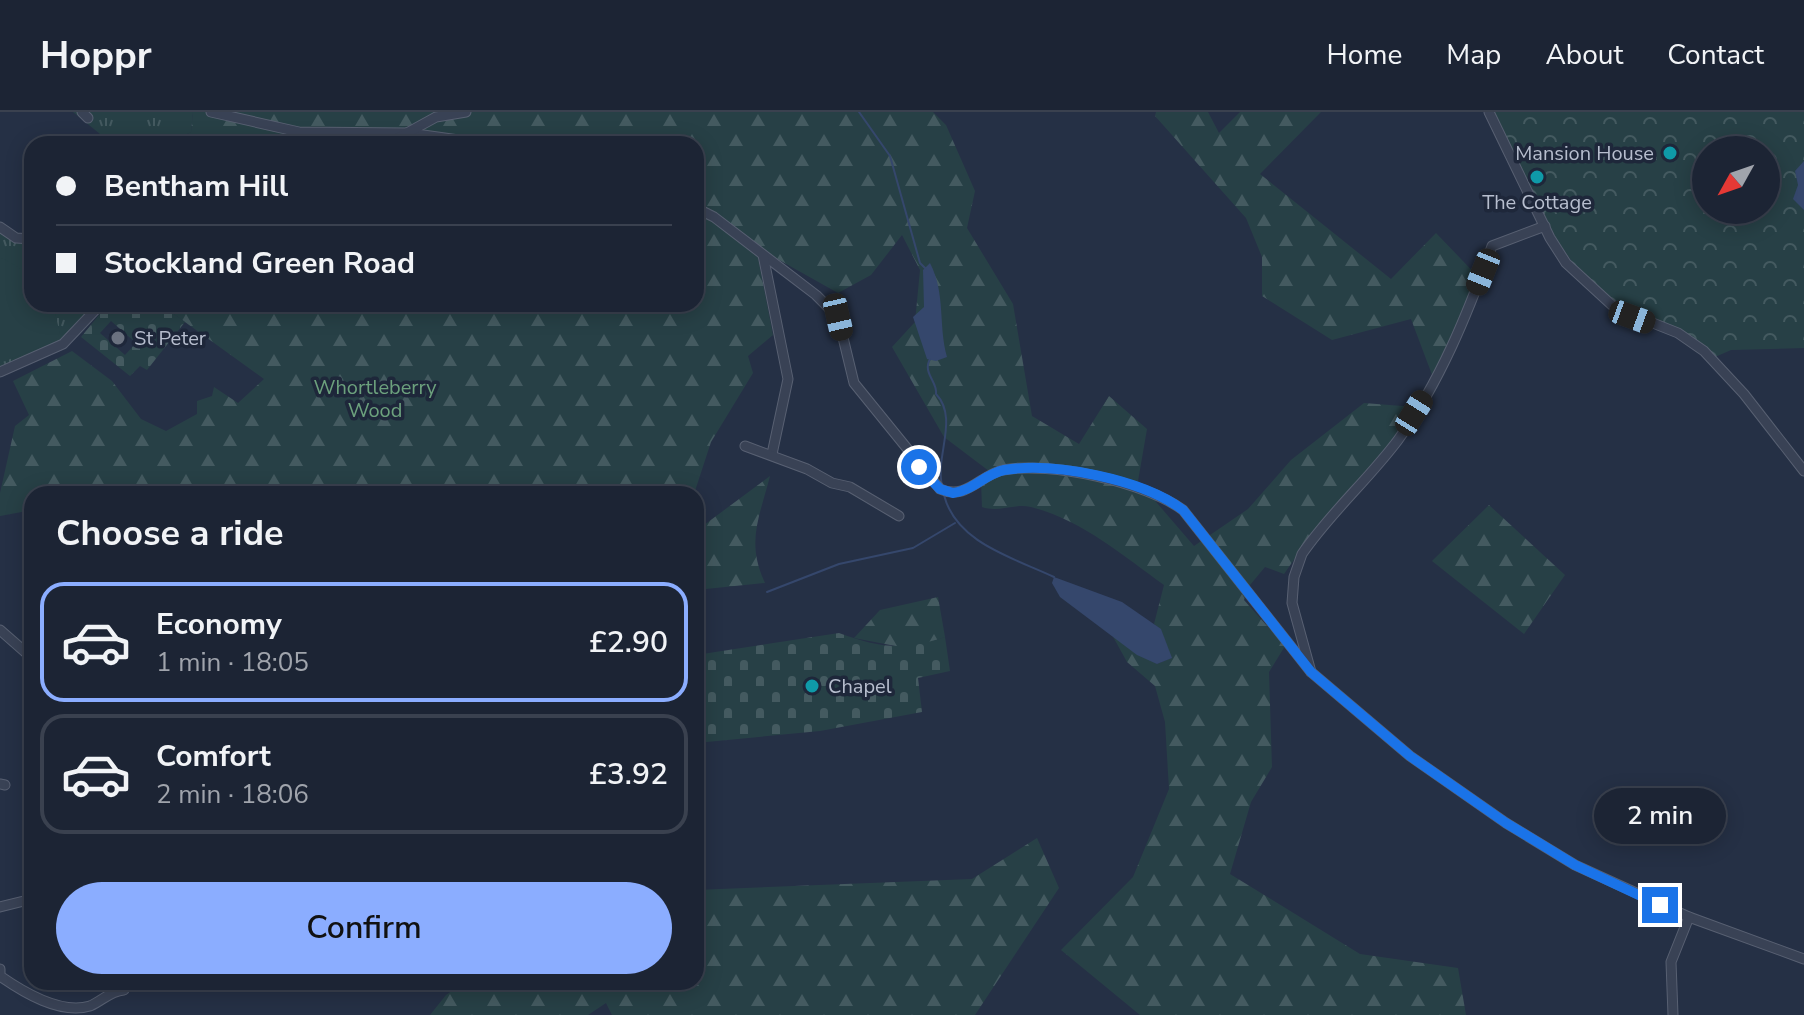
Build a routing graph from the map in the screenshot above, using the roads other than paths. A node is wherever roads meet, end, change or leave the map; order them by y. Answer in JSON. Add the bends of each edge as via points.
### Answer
{"nodes":[{"id":1,"x":211,"y":112,"type":"edge"},
{"id":2,"x":466,"y":112,"type":"edge"},
{"id":3,"x":1489,"y":112,"type":"edge"},
{"id":4,"x":409,"y":133,"type":"junction"},
{"id":5,"x":403,"y":136,"type":"edge"},
{"id":6,"x":430,"y":136,"type":"edge"},
{"id":7,"x":704,"y":212,"type":"edge"},
{"id":8,"x":1545,"y":226,"type":"junction"},
{"id":9,"x":0,"y":227,"type":"edge"},
{"id":10,"x":24,"y":238,"type":"edge"},
{"id":11,"x":763,"y":255,"type":"junction"},
{"id":12,"x":93,"y":312,"type":"edge"},
{"id":13,"x":0,"y":372,"type":"edge"},
{"id":14,"x":745,"y":446,"type":"dead end"},
{"id":15,"x":772,"y":454,"type":"junction"},
{"id":16,"x":1804,"y":471,"type":"edge"},
{"id":17,"x":899,"y":516,"type":"dead end"},
{"id":18,"x":0,"y":630,"type":"edge"},
{"id":19,"x":24,"y":651,"type":"edge"},
{"id":20,"x":1311,"y":672,"type":"junction"},
{"id":21,"x":24,"y":901,"type":"edge"},
{"id":22,"x":0,"y":907,"type":"edge"},
{"id":23,"x":1689,"y":917,"type":"junction"},
{"id":24,"x":1804,"y":959,"type":"edge"},
{"id":25,"x":0,"y":969,"type":"edge"},
{"id":26,"x":114,"y":990,"type":"edge"},
{"id":27,"x":1673,"y":1015,"type":"edge"}],
"edges":[{"from":1,"to":4,"type":"street","via":[[299,132]]},
{"from":2,"to":4,"type":"street","via":[[436,117]]},
{"from":3,"to":8,"type":"street"},
{"from":4,"to":5,"type":"street"},
{"from":4,"to":6,"type":"street"},
{"from":7,"to":11,"type":"street"},
{"from":8,"to":16,"type":"street","via":[[1566,263],[1597,294],[1704,351]]},
{"from":8,"to":20,"type":"street","via":[[1492,246],[1431,387],[1397,440],[1302,554],[1292,603]]},
{"from":9,"to":10,"type":"street"},
{"from":11,"to":15,"type":"street","via":[[788,379]]},
{"from":11,"to":20,"type":"street","via":[[838,317],[854,383],[934,484],[953,493],[1002,470],[1039,470],[1107,477],[1170,500]]},
{"from":12,"to":13,"type":"street","via":[[63,344]]},
{"from":14,"to":15,"type":"street"},
{"from":15,"to":17,"type":"street","via":[[850,487]]},
{"from":18,"to":19,"type":"street"},
{"from":20,"to":23,"type":"street","via":[[1410,756],[1506,823],[1579,868]]},
{"from":21,"to":22,"type":"street"},
{"from":23,"to":24,"type":"street"},
{"from":23,"to":27,"type":"street","via":[[1671,962]]},
{"from":25,"to":26,"type":"street","via":[[0,976],[30,996],[62,1005],[92,1005]]}]}
